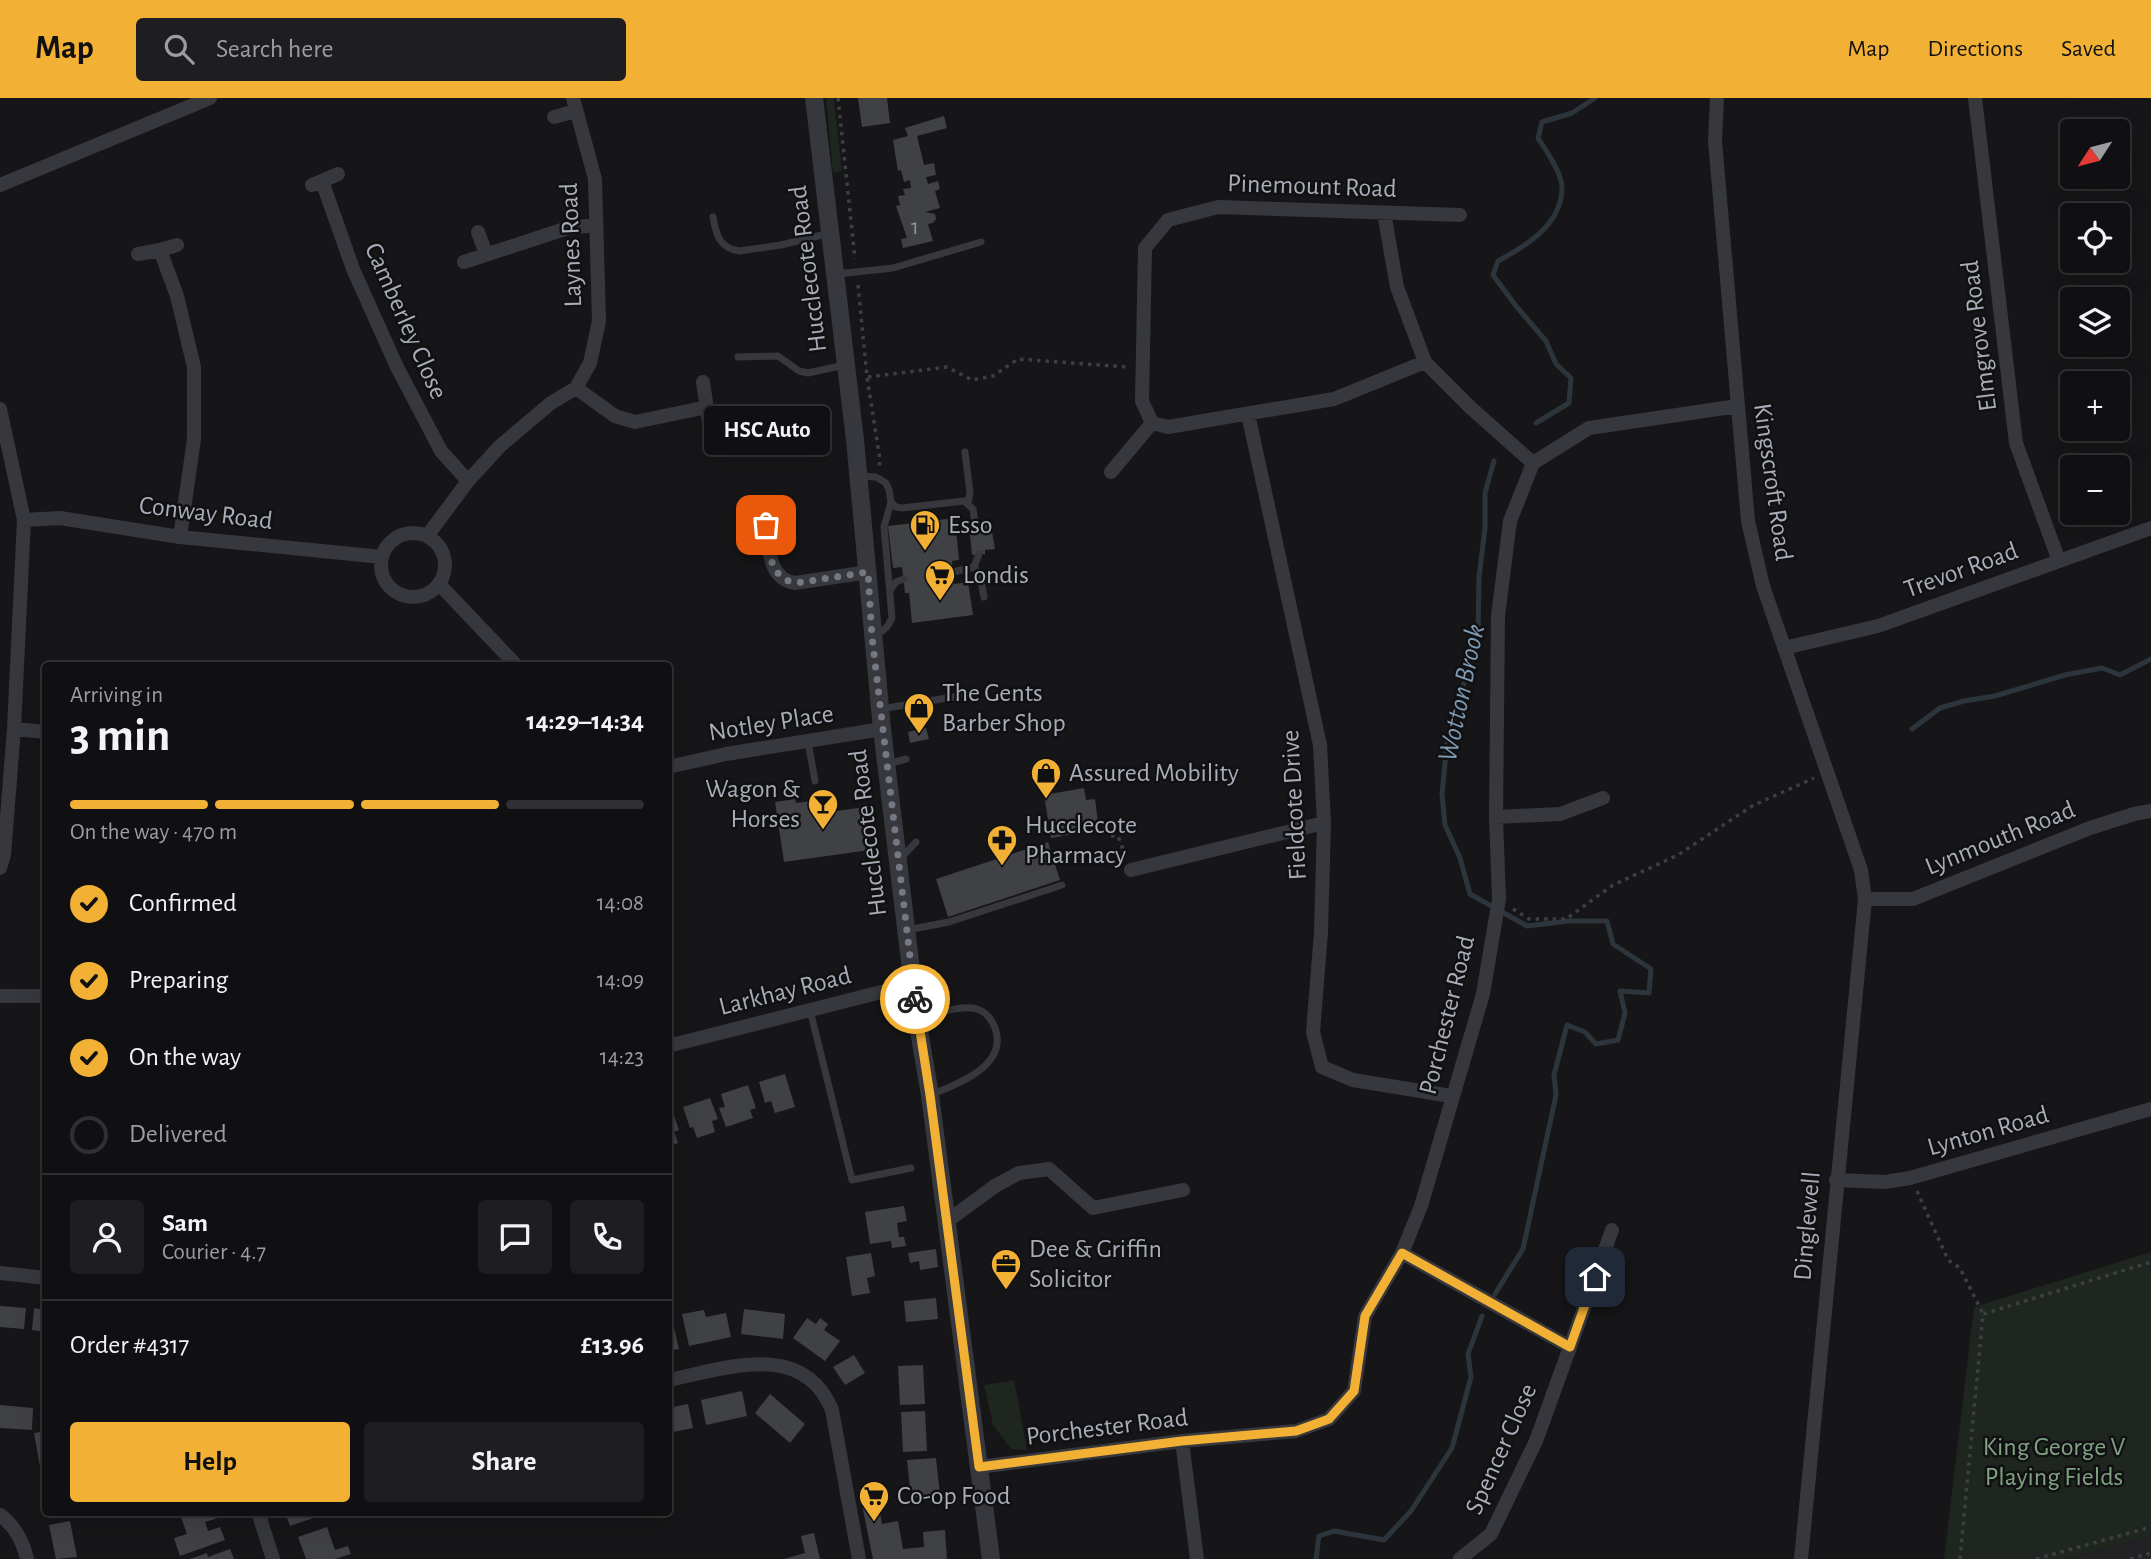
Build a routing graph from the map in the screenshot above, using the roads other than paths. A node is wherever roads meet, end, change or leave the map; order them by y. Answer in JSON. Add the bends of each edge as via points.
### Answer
{"nodes":[{"id":1,"x":210,"y":98,"type":"edge"},
{"id":2,"x":814,"y":98,"type":"edge"},
{"id":3,"x":1717,"y":98,"type":"edge"},
{"id":4,"x":1975,"y":98,"type":"edge"},
{"id":5,"x":574,"y":104,"type":"edge"},
{"id":6,"x":554,"y":117,"type":"dead end"},
{"id":7,"x":338,"y":174,"type":"dead end"},
{"id":8,"x":0,"y":185,"type":"edge"},
{"id":9,"x":1384,"y":213,"type":"junction"},
{"id":10,"x":1460,"y":215,"type":"dead end"},
{"id":11,"x":713,"y":217,"type":"dead end"},
{"id":12,"x":596,"y":225,"type":"junction"},
{"id":13,"x":478,"y":232,"type":"dead end"},
{"id":14,"x":830,"y":233,"type":"junction"},
{"id":15,"x":982,"y":242,"type":"dead end"},
{"id":16,"x":177,"y":245,"type":"dead end"},
{"id":17,"x":160,"y":250,"type":"junction"},
{"id":18,"x":138,"y":254,"type":"dead end"},
{"id":19,"x":486,"y":254,"type":"junction"},
{"id":20,"x":464,"y":262,"type":"dead end"},
{"id":21,"x":836,"y":274,"type":"junction"},
{"id":22,"x":738,"y":357,"type":"dead end"},
{"id":23,"x":1425,"y":362,"type":"junction"},
{"id":24,"x":846,"y":365,"type":"junction"},
{"id":25,"x":703,"y":382,"type":"dead end"},
{"id":26,"x":576,"y":388,"type":"junction"},
{"id":27,"x":1738,"y":406,"type":"junction"},
{"id":28,"x":707,"y":407,"type":"junction"},
{"id":29,"x":0,"y":409,"type":"edge"},
{"id":30,"x":1248,"y":414,"type":"junction"},
{"id":31,"x":1152,"y":423,"type":"junction"},
{"id":32,"x":709,"y":424,"type":"dead end"},
{"id":33,"x":965,"y":452,"type":"dead end"},
{"id":34,"x":1533,"y":463,"type":"junction"},
{"id":35,"x":1111,"y":472,"type":"dead end"},
{"id":36,"x":858,"y":476,"type":"junction"},
{"id":37,"x":468,"y":481,"type":"junction"},
{"id":38,"x":891,"y":502,"type":"junction"},
{"id":39,"x":968,"y":503,"type":"junction"},
{"id":40,"x":24,"y":520,"type":"junction"},
{"id":41,"x":975,"y":524,"type":"dead end"},
{"id":42,"x":766,"y":525,"type":"dead end"},
{"id":43,"x":2151,"y":528,"type":"edge"},
{"id":44,"x":427,"y":536,"type":"junction"},
{"id":45,"x":180,"y":537,"type":"junction"},
{"id":46,"x":979,"y":554,"type":"dead end"},
{"id":47,"x":382,"y":557,"type":"junction"},
{"id":48,"x":2059,"y":561,"type":"junction"},
{"id":49,"x":974,"y":567,"type":"junction"},
{"id":50,"x":868,"y":572,"type":"junction"},
{"id":51,"x":953,"y":572,"type":"dead end"},
{"id":52,"x":904,"y":579,"type":"dead end"},
{"id":53,"x":439,"y":584,"type":"junction"},
{"id":54,"x":891,"y":590,"type":"junction"},
{"id":55,"x":984,"y":597,"type":"dead end"},
{"id":56,"x":872,"y":637,"type":"junction"},
{"id":57,"x":1784,"y":648,"type":"junction"},
{"id":58,"x":513,"y":662,"type":"edge"},
{"id":59,"x":965,"y":695,"type":"dead end"},
{"id":60,"x":880,"y":709,"type":"junction"},
{"id":61,"x":14,"y":729,"type":"junction"},
{"id":62,"x":882,"y":729,"type":"junction"},
{"id":63,"x":42,"y":732,"type":"edge"},
{"id":64,"x":808,"y":742,"type":"junction"},
{"id":65,"x":906,"y":759,"type":"dead end"},
{"id":66,"x":887,"y":764,"type":"junction"},
{"id":67,"x":672,"y":766,"type":"edge"},
{"id":68,"x":815,"y":781,"type":"dead end"},
{"id":69,"x":1603,"y":798,"type":"dead end"},
{"id":70,"x":2151,"y":811,"type":"edge"},
{"id":71,"x":1496,"y":817,"type":"junction"},
{"id":72,"x":1324,"y":823,"type":"junction"},
{"id":73,"x":916,"y":842,"type":"dead end"},
{"id":74,"x":898,"y":860,"type":"junction"},
{"id":75,"x":0,"y":868,"type":"edge"},
{"id":76,"x":1131,"y":870,"type":"road end"},
{"id":77,"x":1062,"y":886,"type":"dead end"},
{"id":78,"x":1865,"y":899,"type":"junction"},
{"id":79,"x":907,"y":930,"type":"junction"},
{"id":80,"x":913,"y":984,"type":"junction"},
{"id":81,"x":0,"y":996,"type":"edge"},
{"id":82,"x":42,"y":996,"type":"edge"},
{"id":83,"x":810,"y":1010,"type":"junction"},
{"id":84,"x":917,"y":1019,"type":"junction"},
{"id":85,"x":672,"y":1045,"type":"edge"},
{"id":86,"x":930,"y":1095,"type":"junction"},
{"id":87,"x":1451,"y":1096,"type":"junction"},
{"id":88,"x":2151,"y":1109,"type":"edge"},
{"id":89,"x":911,"y":1168,"type":"dead end"},
{"id":90,"x":1836,"y":1180,"type":"junction"},
{"id":91,"x":1183,"y":1190,"type":"dead end"},
{"id":92,"x":946,"y":1222,"type":"junction"},
{"id":93,"x":1612,"y":1230,"type":"dead end"},
{"id":94,"x":1402,"y":1253,"type":"junction"},
{"id":95,"x":0,"y":1273,"type":"edge"},
{"id":96,"x":42,"y":1278,"type":"edge"},
{"id":97,"x":1570,"y":1347,"type":"junction"},
{"id":98,"x":672,"y":1379,"type":"edge"},
{"id":99,"x":1182,"y":1441,"type":"junction"},
{"id":100,"x":979,"y":1467,"type":"junction"},
{"id":101,"x":0,"y":1515,"type":"edge"},
{"id":102,"x":259,"y":1516,"type":"edge"},
{"id":103,"x":27,"y":1559,"type":"edge"},
{"id":104,"x":274,"y":1559,"type":"edge"},
{"id":105,"x":859,"y":1559,"type":"edge"},
{"id":106,"x":991,"y":1559,"type":"edge"},
{"id":107,"x":1197,"y":1559,"type":"edge"},
{"id":108,"x":1460,"y":1559,"type":"edge"},
{"id":109,"x":1801,"y":1559,"type":"edge"}],
"edges":[{"from":1,"to":8,"type":"street"},
{"from":2,"to":14,"type":"street","name":"Hucclecote Road"},
{"from":3,"to":27,"type":"street","name":"Kingscroft Road","via":[[1715,141]]},
{"from":4,"to":48,"type":"street","name":"Elmgrove Road","via":[[2016,443]]},
{"from":5,"to":6,"type":"street"},
{"from":5,"to":12,"type":"street","name":"Laynes Road","via":[[595,179]]},
{"from":7,"to":37,"type":"street","name":"Camberley Close","via":[[317,183],[353,269],[441,451]]},
{"from":9,"to":10,"type":"street","name":"Pinemount Road"},
{"from":9,"to":23,"type":"street","via":[[1397,287]]},
{"from":9,"to":31,"type":"street","name":"Pinemount Road","via":[[1218,207],[1168,220],[1145,248],[1142,401]]},
{"from":11,"to":14,"type":"lane","via":[[720,242],[732,250]]},
{"from":12,"to":19,"type":"street","via":[[568,228]]},
{"from":12,"to":26,"type":"street","name":"Laynes Road","via":[[599,321],[590,363]]},
{"from":13,"to":19,"type":"street"},
{"from":14,"to":21,"type":"street","name":"Hucclecote Road"},
{"from":15,"to":21,"type":"lane","via":[[893,268]]},
{"from":16,"to":17,"type":"street"},
{"from":17,"to":18,"type":"street"},
{"from":17,"to":45,"type":"street","via":[[194,367],[194,439]]},
{"from":19,"to":20,"type":"street"},
{"from":21,"to":24,"type":"street","name":"Hucclecote Road"},
{"from":22,"to":24,"type":"lane","via":[[778,356],[807,373]]},
{"from":23,"to":30,"type":"street","via":[[1334,399]]},
{"from":23,"to":34,"type":"street"},
{"from":24,"to":36,"type":"street","name":"Hucclecote Road"},
{"from":25,"to":28,"type":"street"},
{"from":26,"to":28,"type":"street","via":[[615,416],[635,422]]},
{"from":26,"to":37,"type":"street","via":[[500,446]]},
{"from":27,"to":34,"type":"street","via":[[1589,428]]},
{"from":27,"to":57,"type":"street","name":"Kingscroft Road","via":[[1748,521]]},
{"from":28,"to":32,"type":"street"},
{"from":29,"to":40,"type":"street"},
{"from":30,"to":31,"type":"street","via":[[1168,427]]},
{"from":30,"to":72,"type":"street","name":"Fieldcote Drive","via":[[1320,745]]},
{"from":31,"to":35,"type":"street"},
{"from":33,"to":39,"type":"lane"},
{"from":34,"to":71,"type":"street","name":"Porchester Road","via":[[1510,521],[1498,616]]},
{"from":36,"to":38,"type":"lane","via":[[882,480]]},
{"from":36,"to":50,"type":"street","name":"Hucclecote Road"},
{"from":37,"to":44,"type":"street"},
{"from":38,"to":39,"type":"lane","via":[[902,508]]},
{"from":38,"to":54,"type":"lane","via":[[884,527]]},
{"from":39,"to":41,"type":"lane"},
{"from":40,"to":45,"type":"street","name":"Conway Road","via":[[60,518]]},
{"from":40,"to":61,"type":"street"},
{"from":42,"to":50,"type":"street","via":[[773,566],[788,582]]},
{"from":43,"to":48,"type":"street","name":"Trevor Road"},
{"from":44,"to":47,"type":"street","via":[[398,537]]},
{"from":44,"to":53,"type":"street","via":[[444,557],[446,569]]},
{"from":45,"to":47,"type":"street","name":"Conway Road"},
{"from":46,"to":49,"type":"lane"},
{"from":47,"to":53,"type":"street","via":[[385,580],[396,592],[421,596]]},
{"from":48,"to":57,"type":"street","name":"Trevor Road","via":[[1878,626]]},
{"from":49,"to":51,"type":"lane"},
{"from":49,"to":55,"type":"lane","via":[[981,575]]},
{"from":50,"to":56,"type":"street","name":"Hucclecote Road"},
{"from":52,"to":54,"type":"lane"},
{"from":53,"to":58,"type":"street"},
{"from":54,"to":56,"type":"lane","via":[[892,618]]},
{"from":56,"to":60,"type":"street","name":"Hucclecote Road"},
{"from":57,"to":78,"type":"street","name":"Kingscroft Road","via":[[1861,870]]},
{"from":59,"to":60,"type":"lane"},
{"from":60,"to":62,"type":"street","name":"Hucclecote Road"},
{"from":61,"to":63,"type":"street"},
{"from":61,"to":75,"type":"street"},
{"from":62,"to":64,"type":"street","name":"Notley Place"},
{"from":62,"to":66,"type":"street","name":"Hucclecote Road"},
{"from":64,"to":67,"type":"street","name":"Notley Place"},
{"from":64,"to":68,"type":"lane"},
{"from":65,"to":66,"type":"lane"},
{"from":66,"to":74,"type":"street","name":"Hucclecote Road"},
{"from":69,"to":71,"type":"street","via":[[1560,814]]},
{"from":70,"to":78,"type":"street","name":"Lynmouth Road","via":[[2090,828],[1913,899]]},
{"from":71,"to":87,"type":"street","name":"Porchester Road","via":[[1498,906],[1483,994]]},
{"from":72,"to":76,"type":"street"},
{"from":72,"to":87,"type":"street","name":"Fieldcote Drive","via":[[1313,1031],[1322,1067],[1353,1080]]},
{"from":73,"to":74,"type":"lane"},
{"from":74,"to":79,"type":"street","name":"Hucclecote Road"},
{"from":77,"to":79,"type":"lane","via":[[949,922]]},
{"from":78,"to":90,"type":"street","name":"Dinglewell"},
{"from":79,"to":80,"type":"street","name":"Hucclecote Road"},
{"from":80,"to":83,"type":"street","name":"Larkhay Road"},
{"from":80,"to":84,"type":"street","name":"Hucclecote Road"},
{"from":81,"to":82,"type":"street"},
{"from":83,"to":85,"type":"street","name":"Larkhay Road"},
{"from":83,"to":89,"type":"lane","via":[[852,1180]]},
{"from":84,"to":86,"type":"street","name":"Hucclecote Road"},
{"from":84,"to":86,"type":"lane","via":[[978,1009],[987,1015],[998,1037],[981,1069]]},
{"from":86,"to":92,"type":"street","name":"Hucclecote Road"},
{"from":87,"to":94,"type":"street","name":"Porchester Road"},
{"from":88,"to":90,"type":"street","name":"Lynton Road","via":[[1910,1178]]},
{"from":90,"to":109,"type":"street","name":"Dinglewell"},
{"from":91,"to":92,"type":"street","via":[[1093,1208],[1049,1170],[1020,1173]]},
{"from":92,"to":100,"type":"street","name":"Hucclecote Road"},
{"from":93,"to":97,"type":"street","name":"Spencer Close"},
{"from":94,"to":97,"type":"street"},
{"from":94,"to":99,"type":"street","name":"Porchester Road","via":[[1365,1316],[1354,1391],[1329,1419],[1296,1431]]},
{"from":95,"to":96,"type":"street"},
{"from":97,"to":108,"type":"street","name":"Spencer Close","via":[[1536,1441],[1491,1534]]},
{"from":98,"to":105,"type":"street","via":[[761,1364],[792,1369],[813,1381],[832,1410]]},
{"from":99,"to":100,"type":"street","name":"Porchester Road"},
{"from":99,"to":107,"type":"street"},
{"from":100,"to":106,"type":"street","name":"Hucclecote Road"},
{"from":101,"to":103,"type":"street","via":[[23,1543]]},
{"from":102,"to":104,"type":"street"}]}
